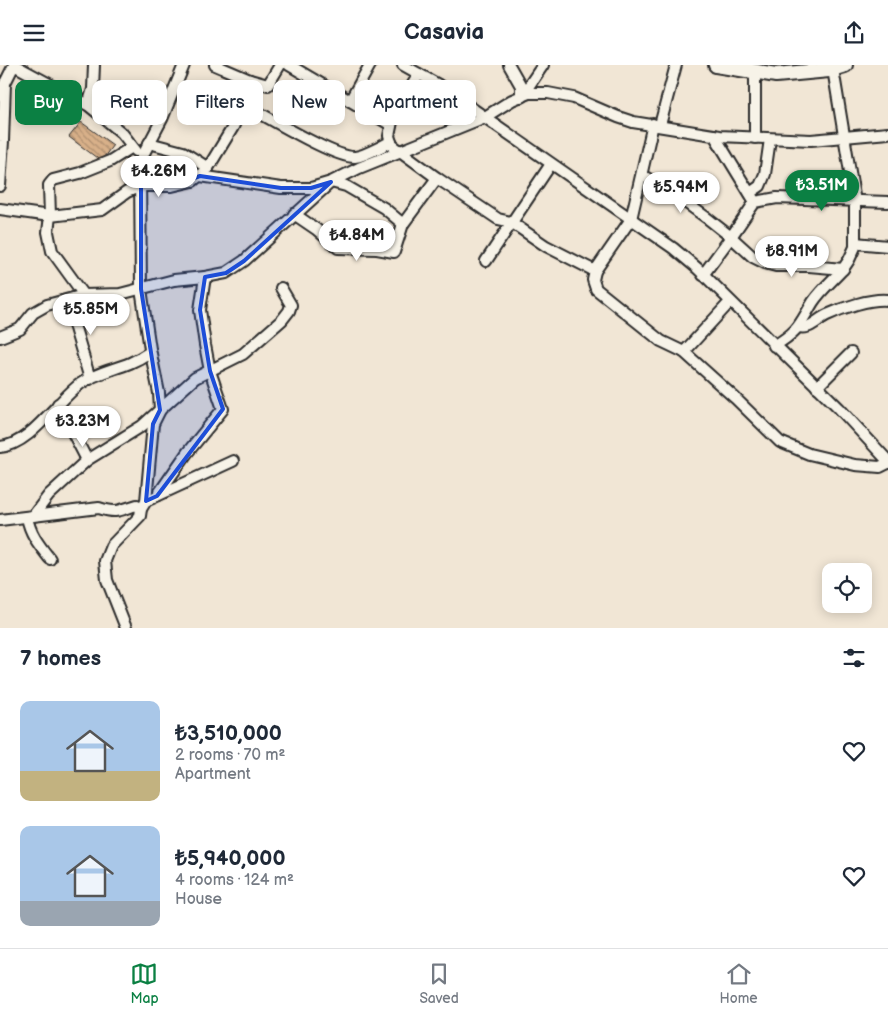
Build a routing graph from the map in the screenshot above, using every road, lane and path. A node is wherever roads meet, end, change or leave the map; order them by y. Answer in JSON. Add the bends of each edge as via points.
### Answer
{"nodes":[{"id":1,"x":14,"y":65,"type":"edge"},
{"id":2,"x":94,"y":65,"type":"edge"},
{"id":3,"x":184,"y":65,"type":"edge"},
{"id":4,"x":214,"y":65,"type":"edge"},
{"id":5,"x":280,"y":65,"type":"edge"},
{"id":6,"x":289,"y":65,"type":"edge"},
{"id":7,"x":370,"y":65,"type":"edge"},
{"id":8,"x":403,"y":65,"type":"edge"},
{"id":9,"x":509,"y":65,"type":"edge"},
{"id":10,"x":543,"y":65,"type":"edge"},
{"id":11,"x":676,"y":65,"type":"edge"},
{"id":12,"x":716,"y":65,"type":"edge"},
{"id":13,"x":839,"y":67,"type":"edge"},
{"id":14,"x":754,"y":71,"type":"junction"},
{"id":15,"x":419,"y":74,"type":"junction"},
{"id":16,"x":248,"y":80,"type":"edge"},
{"id":17,"x":415,"y":80,"type":"edge"},
{"id":18,"x":2,"y":84,"type":"edge"},
{"id":19,"x":263,"y":84,"type":"edge"},
{"id":20,"x":521,"y":97,"type":"junction"},
{"id":21,"x":350,"y":101,"type":"junction"},
{"id":22,"x":355,"y":104,"type":"edge"},
{"id":23,"x":88,"y":105,"type":"junction"},
{"id":24,"x":263,"y":115,"type":"edge"},
{"id":25,"x":485,"y":117,"type":"junction"},
{"id":26,"x":235,"y":125,"type":"edge"},
{"id":27,"x":391,"y":125,"type":"edge"},
{"id":28,"x":656,"y":125,"type":"junction"},
{"id":29,"x":888,"y":133,"type":"edge"},
{"id":30,"x":714,"y":135,"type":"junction"},
{"id":31,"x":844,"y":136,"type":"junction"},
{"id":32,"x":755,"y":138,"type":"junction"},
{"id":33,"x":770,"y":139,"type":"junction"},
{"id":34,"x":391,"y":142,"type":"junction"},
{"id":35,"x":149,"y":143,"type":"junction"},
{"id":36,"x":132,"y":147,"type":"junction"},
{"id":37,"x":399,"y":151,"type":"junction"},
{"id":38,"x":142,"y":157,"type":"junction"},
{"id":39,"x":551,"y":164,"type":"junction"},
{"id":40,"x":208,"y":168,"type":"junction"},
{"id":41,"x":642,"y":175,"type":"junction"},
{"id":42,"x":200,"y":176,"type":"junction"},
{"id":43,"x":437,"y":178,"type":"junction"},
{"id":44,"x":331,"y":182,"type":"junction"},
{"id":45,"x":0,"y":186,"type":"edge"},
{"id":46,"x":140,"y":186,"type":"junction"},
{"id":47,"x":752,"y":197,"type":"junction"},
{"id":48,"x":855,"y":202,"type":"junction"},
{"id":49,"x":888,"y":202,"type":"edge"},
{"id":50,"x":0,"y":209,"type":"edge"},
{"id":51,"x":294,"y":214,"type":"junction"},
{"id":52,"x":50,"y":216,"type":"junction"},
{"id":53,"x":631,"y":219,"type":"junction"},
{"id":54,"x":511,"y":222,"type":"junction"},
{"id":55,"x":403,"y":224,"type":"junction"},
{"id":56,"x":732,"y":237,"type":"junction"},
{"id":57,"x":856,"y":243,"type":"junction"},
{"id":58,"x":888,"y":246,"type":"edge"},
{"id":59,"x":486,"y":261,"type":"dead end"},
{"id":60,"x":843,"y":269,"type":"junction"},
{"id":61,"x":595,"y":271,"type":"junction"},
{"id":62,"x":703,"y":275,"type":"junction"},
{"id":63,"x":205,"y":277,"type":"junction"},
{"id":64,"x":281,"y":288,"type":"dead end"},
{"id":65,"x":141,"y":289,"type":"junction"},
{"id":66,"x":84,"y":295,"type":"junction"},
{"id":67,"x":888,"y":300,"type":"edge"},
{"id":68,"x":67,"y":301,"type":"junction"},
{"id":69,"x":730,"y":302,"type":"junction"},
{"id":70,"x":799,"y":327,"type":"junction"},
{"id":71,"x":0,"y":337,"type":"edge"},
{"id":72,"x":774,"y":346,"type":"junction"},
{"id":73,"x":150,"y":352,"type":"junction"},
{"id":74,"x":684,"y":352,"type":"junction"},
{"id":75,"x":851,"y":353,"type":"dead end"},
{"id":76,"x":210,"y":371,"type":"junction"},
{"id":77,"x":90,"y":379,"type":"junction"},
{"id":78,"x":817,"y":387,"type":"junction"},
{"id":79,"x":58,"y":404,"type":"junction"},
{"id":80,"x":160,"y":410,"type":"junction"},
{"id":81,"x":0,"y":447,"type":"edge"},
{"id":82,"x":87,"y":460,"type":"junction"},
{"id":83,"x":233,"y":461,"type":"dead end"},
{"id":84,"x":888,"y":462,"type":"edge"},
{"id":85,"x":157,"y":496,"type":"junction"},
{"id":86,"x":144,"y":505,"type":"junction"},
{"id":87,"x":30,"y":516,"type":"junction"},
{"id":88,"x":0,"y":520,"type":"edge"},
{"id":89,"x":50,"y":559,"type":"dead end"},
{"id":90,"x":126,"y":628,"type":"edge"}],
"edges":[{"from":1,"to":18,"type":"street"},
{"from":1,"to":23,"type":"street"},
{"from":2,"to":23,"type":"street","via":[[94,89]]},
{"from":3,"to":35,"type":"street"},
{"from":4,"to":16,"type":"street"},
{"from":5,"to":19,"type":"street","via":[[268,85]]},
{"from":6,"to":21,"type":"street"},
{"from":7,"to":21,"type":"street"},
{"from":8,"to":15,"type":"street"},
{"from":9,"to":20,"type":"street","via":[[522,87]]},
{"from":10,"to":20,"type":"street"},
{"from":11,"to":28,"type":"street"},
{"from":12,"to":14,"type":"main road"},
{"from":13,"to":14,"type":"main road","via":[[798,74]]},
{"from":13,"to":31,"type":"street"},
{"from":14,"to":32,"type":"street"},
{"from":15,"to":17,"type":"street"},
{"from":15,"to":25,"type":"street"},
{"from":18,"to":45,"type":"street"},
{"from":20,"to":25,"type":"street"},
{"from":20,"to":28,"type":"street","via":[[530,93],[548,93],[574,98],[633,122]]},
{"from":21,"to":22,"type":"street"},
{"from":23,"to":36,"type":"street","via":[[122,133]]},
{"from":24,"to":34,"type":"street","via":[[348,157],[360,156]]},
{"from":25,"to":37,"type":"street"},
{"from":25,"to":39,"type":"street"},
{"from":26,"to":40,"type":"street"},
{"from":27,"to":34,"type":"street"},
{"from":28,"to":30,"type":"street"},
{"from":28,"to":41,"type":"street"},
{"from":29,"to":31,"type":"street"},
{"from":30,"to":32,"type":"street"},
{"from":30,"to":47,"type":"street"},
{"from":31,"to":33,"type":"street"},
{"from":31,"to":48,"type":"street"},
{"from":32,"to":33,"type":"street"},
{"from":33,"to":47,"type":"street","via":[[765,174]]},
{"from":34,"to":37,"type":"street"},
{"from":35,"to":38,"type":"street"},
{"from":35,"to":40,"type":"street","via":[[183,152]]},
{"from":36,"to":38,"type":"street"},
{"from":36,"to":52,"type":"street","via":[[110,161],[53,179],[49,185]]},
{"from":37,"to":43,"type":"street"},
{"from":37,"to":44,"type":"street"},
{"from":38,"to":46,"type":"street"},
{"from":39,"to":53,"type":"street"},
{"from":39,"to":54,"type":"street"},
{"from":40,"to":42,"type":"street"},
{"from":41,"to":53,"type":"street"},
{"from":41,"to":56,"type":"street","via":[[669,190]]},
{"from":42,"to":44,"type":"street","via":[[280,188],[311,188]]},
{"from":42,"to":46,"type":"street","via":[[172,186]]},
{"from":43,"to":54,"type":"street","via":[[498,219]]},
{"from":43,"to":55,"type":"street"},
{"from":44,"to":51,"type":"street"},
{"from":44,"to":55,"type":"street","via":[[346,186],[384,208]]},
{"from":46,"to":52,"type":"street","via":[[102,210]]},
{"from":46,"to":65,"type":"street"},
{"from":47,"to":48,"type":"street"},
{"from":47,"to":56,"type":"street"},
{"from":48,"to":49,"type":"street"},
{"from":48,"to":57,"type":"street"},
{"from":50,"to":52,"type":"street"},
{"from":51,"to":55,"type":"street","via":[[338,248],[394,252]]},
{"from":51,"to":63,"type":"street","via":[[244,261],[226,273]]},
{"from":52,"to":66,"type":"street","via":[[48,232],[52,251]]},
{"from":53,"to":61,"type":"street"},
{"from":53,"to":62,"type":"street","via":[[673,248]]},
{"from":54,"to":59,"type":"street"},
{"from":54,"to":61,"type":"street","via":[[546,246]]},
{"from":56,"to":60,"type":"street","via":[[753,257],[765,263]]},
{"from":56,"to":62,"type":"street"},
{"from":57,"to":58,"type":"street"},
{"from":57,"to":60,"type":"street"},
{"from":60,"to":70,"type":"street","via":[[820,292]]},
{"from":61,"to":74,"type":"street","via":[[596,289],[661,341]]},
{"from":62,"to":69,"type":"street"},
{"from":63,"to":65,"type":"street","via":[[174,280]]},
{"from":63,"to":76,"type":"street","via":[[200,310]]},
{"from":64,"to":76,"type":"street","via":[[291,305],[282,320],[242,354]]},
{"from":65,"to":66,"type":"street","via":[[120,294]]},
{"from":65,"to":73,"type":"street"},
{"from":66,"to":68,"type":"street"},
{"from":67,"to":70,"type":"street","via":[[850,307],[827,315],[808,327]]},
{"from":68,"to":71,"type":"street","via":[[47,305],[33,313],[20,329]]},
{"from":68,"to":77,"type":"street"},
{"from":69,"to":72,"type":"street"},
{"from":69,"to":74,"type":"street"},
{"from":70,"to":72,"type":"street"},
{"from":72,"to":78,"type":"street"},
{"from":73,"to":77,"type":"street"},
{"from":73,"to":80,"type":"street"},
{"from":74,"to":84,"type":"street","via":[[780,442],[809,454],[854,465],[880,467]]},
{"from":75,"to":78,"type":"street"},
{"from":76,"to":80,"type":"street","via":[[196,378]]},
{"from":76,"to":85,"type":"street","via":[[223,409]]},
{"from":77,"to":79,"type":"street"},
{"from":78,"to":84,"type":"street"},
{"from":79,"to":81,"type":"street","via":[[29,435],[17,443]]},
{"from":79,"to":82,"type":"street"},
{"from":80,"to":82,"type":"street","via":[[142,426]]},
{"from":80,"to":86,"type":"street","via":[[153,424]]},
{"from":82,"to":87,"type":"street"},
{"from":83,"to":85,"type":"street"},
{"from":85,"to":86,"type":"street"},
{"from":86,"to":87,"type":"street","via":[[111,512],[99,508]]},
{"from":86,"to":90,"type":"street","via":[[137,520],[111,546],[105,561],[106,580]]},
{"from":87,"to":88,"type":"street"},
{"from":87,"to":89,"type":"street","via":[[29,526],[35,541]]}]}
